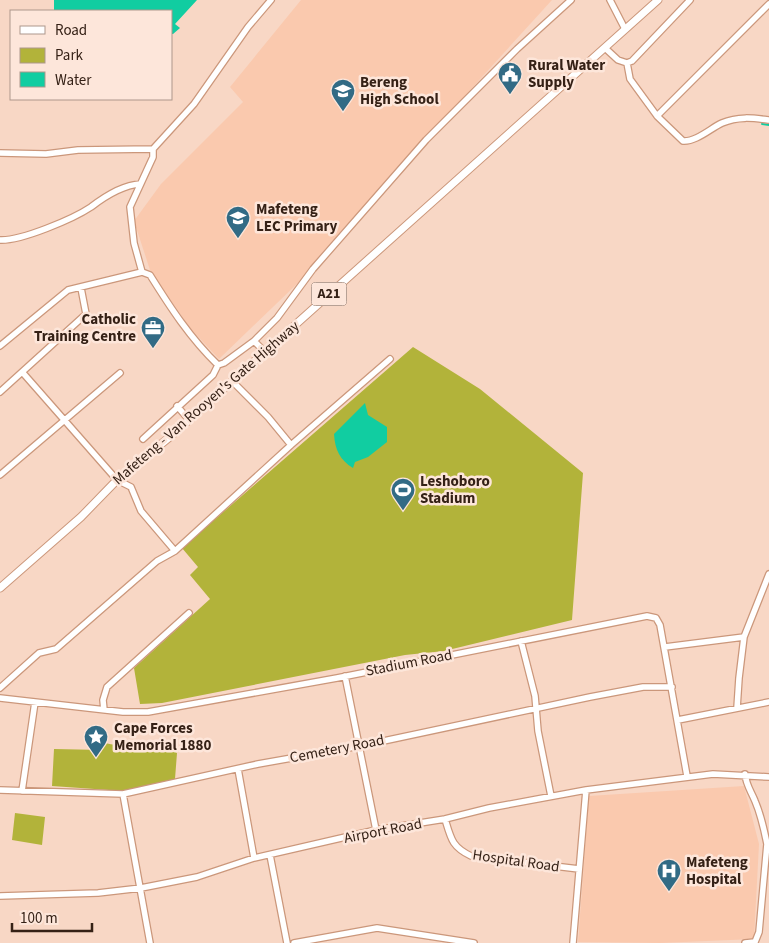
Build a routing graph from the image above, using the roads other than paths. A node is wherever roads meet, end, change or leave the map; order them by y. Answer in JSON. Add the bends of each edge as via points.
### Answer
{"nodes":[{"id":1,"x":271,"y":0,"type":"edge"},
{"id":2,"x":571,"y":0,"type":"edge"},
{"id":3,"x":610,"y":0,"type":"edge"},
{"id":4,"x":658,"y":0,"type":"edge"},
{"id":5,"x":690,"y":0,"type":"edge"},
{"id":6,"x":769,"y":4,"type":"edge"},
{"id":7,"x":625,"y":29,"type":"junction"},
{"id":8,"x":605,"y":48,"type":"junction"},
{"id":9,"x":627,"y":63,"type":"junction"},
{"id":10,"x":657,"y":116,"type":"junction"},
{"id":11,"x":769,"y":120,"type":"edge"},
{"id":12,"x":153,"y":149,"type":"junction"},
{"id":13,"x":0,"y":153,"type":"edge"},
{"id":14,"x":140,"y":184,"type":"junction"},
{"id":15,"x":0,"y":240,"type":"edge"},
{"id":16,"x":142,"y":272,"type":"junction"},
{"id":17,"x":81,"y":288,"type":"junction"},
{"id":18,"x":254,"y":341,"type":"junction"},
{"id":19,"x":0,"y":346,"type":"edge"},
{"id":20,"x":265,"y":352,"type":"junction"},
{"id":21,"x":390,"y":359,"type":"dead end"},
{"id":22,"x":218,"y":365,"type":"junction"},
{"id":23,"x":23,"y":373,"type":"junction"},
{"id":24,"x":120,"y":373,"type":"dead end"},
{"id":25,"x":232,"y":381,"type":"junction"},
{"id":26,"x":0,"y":392,"type":"edge"},
{"id":27,"x":177,"y":406,"type":"junction"},
{"id":28,"x":189,"y":420,"type":"junction"},
{"id":29,"x":64,"y":421,"type":"junction"},
{"id":30,"x":142,"y":439,"type":"dead end"},
{"id":31,"x":291,"y":445,"type":"junction"},
{"id":32,"x":0,"y":475,"type":"edge"},
{"id":33,"x":117,"y":480,"type":"junction"},
{"id":34,"x":175,"y":551,"type":"junction"},
{"id":35,"x":769,"y":574,"type":"edge"},
{"id":36,"x":0,"y":588,"type":"edge"},
{"id":37,"x":189,"y":613,"type":"dead end"},
{"id":38,"x":744,"y":637,"type":"junction"},
{"id":39,"x":521,"y":641,"type":"junction"},
{"id":40,"x":665,"y":647,"type":"junction"},
{"id":41,"x":346,"y":676,"type":"junction"},
{"id":42,"x":672,"y":687,"type":"junction"},
{"id":43,"x":0,"y":688,"type":"edge"},
{"id":44,"x":0,"y":698,"type":"edge"},
{"id":45,"x":35,"y":702,"type":"junction"},
{"id":46,"x":769,"y":702,"type":"edge"},
{"id":47,"x":537,"y":708,"type":"junction"},
{"id":48,"x":737,"y":708,"type":"junction"},
{"id":49,"x":104,"y":710,"type":"junction"},
{"id":50,"x":678,"y":720,"type":"junction"},
{"id":51,"x":360,"y":746,"type":"junction"},
{"id":52,"x":238,"y":769,"type":"junction"},
{"id":53,"x":745,"y":774,"type":"junction"},
{"id":54,"x":687,"y":776,"type":"junction"},
{"id":55,"x":769,"y":777,"type":"edge"},
{"id":56,"x":0,"y":790,"type":"edge"},
{"id":57,"x":586,"y":790,"type":"junction"},
{"id":58,"x":22,"y":791,"type":"junction"},
{"id":59,"x":123,"y":794,"type":"junction"},
{"id":60,"x":551,"y":796,"type":"junction"},
{"id":61,"x":445,"y":819,"type":"junction"},
{"id":62,"x":376,"y":830,"type":"junction"},
{"id":63,"x":768,"y":844,"type":"edge"},
{"id":64,"x":270,"y":854,"type":"junction"},
{"id":65,"x":254,"y":858,"type":"junction"},
{"id":66,"x":579,"y":869,"type":"junction"},
{"id":67,"x":141,"y":888,"type":"junction"},
{"id":68,"x":0,"y":896,"type":"edge"},
{"id":69,"x":150,"y":943,"type":"edge"},
{"id":70,"x":287,"y":943,"type":"edge"},
{"id":71,"x":294,"y":943,"type":"edge"},
{"id":72,"x":474,"y":943,"type":"edge"},
{"id":73,"x":573,"y":943,"type":"edge"},
{"id":74,"x":745,"y":943,"type":"edge"}],
"edges":[{"from":1,"to":12,"type":"street","via":[[194,104]]},
{"from":2,"to":18,"type":"street","via":[[426,140],[313,269],[277,318]]},
{"from":3,"to":7,"type":"street"},
{"from":4,"to":7,"type":"main road","name":"Mafeteng - Van Rooyen's Gate Highway","number":"A21"},
{"from":5,"to":9,"type":"street"},
{"from":6,"to":10,"type":"street"},
{"from":7,"to":8,"type":"main road","name":"Mafeteng - Van Rooyen's Gate Highway","number":"A21"},
{"from":8,"to":9,"type":"street","via":[[618,60]]},
{"from":8,"to":20,"type":"main road","name":"Mafeteng - Van Rooyen's Gate Highway","number":"A21"},
{"from":9,"to":10,"type":"street","via":[[630,79]]},
{"from":10,"to":11,"type":"street","via":[[678,137],[687,141],[723,122],[738,118]]},
{"from":12,"to":13,"type":"street"},
{"from":12,"to":14,"type":"street","via":[[153,157]]},
{"from":14,"to":15,"type":"street","via":[[96,201],[83,211],[40,230],[12,241]]},
{"from":14,"to":16,"type":"street","via":[[130,207],[134,243]]},
{"from":16,"to":17,"type":"street"},
{"from":16,"to":22,"type":"street","via":[[150,275],[180,323]]},
{"from":17,"to":19,"type":"street","via":[[68,290]]},
{"from":17,"to":23,"type":"street","via":[[86,314]]},
{"from":18,"to":20,"type":"street"},
{"from":18,"to":22,"type":"street"},
{"from":20,"to":25,"type":"main road","name":"Mafeteng - Van Rooyen's Gate Highway","number":"A21"},
{"from":21,"to":31,"type":"street"},
{"from":22,"to":27,"type":"street","via":[[213,374]]},
{"from":23,"to":26,"type":"street"},
{"from":23,"to":29,"type":"street"},
{"from":24,"to":29,"type":"street"},
{"from":25,"to":28,"type":"main road","name":"Mafeteng - Van Rooyen's Gate Highway","number":"A21"},
{"from":25,"to":31,"type":"street"},
{"from":27,"to":28,"type":"street"},
{"from":27,"to":30,"type":"street"},
{"from":28,"to":33,"type":"main road","name":"Mafeteng - Van Rooyen's Gate Highway","number":"A21"},
{"from":29,"to":32,"type":"street"},
{"from":29,"to":33,"type":"street"},
{"from":31,"to":34,"type":"street"},
{"from":33,"to":34,"type":"street","via":[[131,487],[141,511]]},
{"from":33,"to":36,"type":"main road","name":"Mafeteng - Van Rooyen's Gate Highway","number":"A21","via":[[81,517]]},
{"from":34,"to":43,"type":"street","via":[[157,562],[56,649],[39,654]]},
{"from":35,"to":38,"type":"street"},
{"from":37,"to":49,"type":"street","via":[[107,686]]},
{"from":38,"to":40,"type":"street"},
{"from":38,"to":48,"type":"street"},
{"from":39,"to":40,"type":"street","name":"Stadium Road","via":[[647,616],[656,618]]},
{"from":39,"to":41,"type":"street","name":"Stadium Road"},
{"from":39,"to":47,"type":"street"},
{"from":40,"to":42,"type":"street","name":"Stadium Road"},
{"from":41,"to":49,"type":"street","name":"Stadium Road","via":[[148,712]]},
{"from":41,"to":51,"type":"street"},
{"from":42,"to":47,"type":"street","name":"Cemetery Road","via":[[644,687]]},
{"from":42,"to":50,"type":"street","name":"Stadium Road"},
{"from":44,"to":45,"type":"street","name":"Stadium Road"},
{"from":45,"to":49,"type":"street","name":"Stadium Road"},
{"from":45,"to":58,"type":"street"},
{"from":46,"to":48,"type":"street"},
{"from":47,"to":51,"type":"street","name":"Cemetery Road"},
{"from":47,"to":60,"type":"street"},
{"from":48,"to":50,"type":"street"},
{"from":50,"to":54,"type":"street","name":"Stadium Road"},
{"from":51,"to":52,"type":"street","name":"Cemetery Road"},
{"from":51,"to":62,"type":"street"},
{"from":52,"to":59,"type":"street","name":"Cemetery Road"},
{"from":52,"to":65,"type":"street"},
{"from":53,"to":54,"type":"street","name":"Airport Road"},
{"from":53,"to":55,"type":"street","name":"Airport Road"},
{"from":53,"to":63,"type":"street"},
{"from":54,"to":57,"type":"street","name":"Airport Road"},
{"from":56,"to":58,"type":"street","name":"Cemetery Road"},
{"from":57,"to":60,"type":"street","name":"Airport Road"},
{"from":57,"to":66,"type":"street"},
{"from":58,"to":59,"type":"street","name":"Cemetery Road"},
{"from":59,"to":67,"type":"street"},
{"from":60,"to":61,"type":"street","name":"Airport Road"},
{"from":61,"to":62,"type":"street","name":"Airport Road"},
{"from":61,"to":66,"type":"street","name":"Hospital Road","via":[[451,840],[458,850],[471,856]]},
{"from":62,"to":64,"type":"street","name":"Airport Road"},
{"from":63,"to":74,"type":"street","via":[[759,932],[755,942]]},
{"from":64,"to":65,"type":"street","name":"Airport Road"},
{"from":64,"to":70,"type":"street"},
{"from":65,"to":67,"type":"street","name":"Airport Road","via":[[197,877]]},
{"from":66,"to":73,"type":"street"},
{"from":67,"to":68,"type":"street","name":"Airport Road","via":[[98,893]]},
{"from":67,"to":69,"type":"street"},
{"from":71,"to":72,"type":"street","via":[[377,928]]}]}
